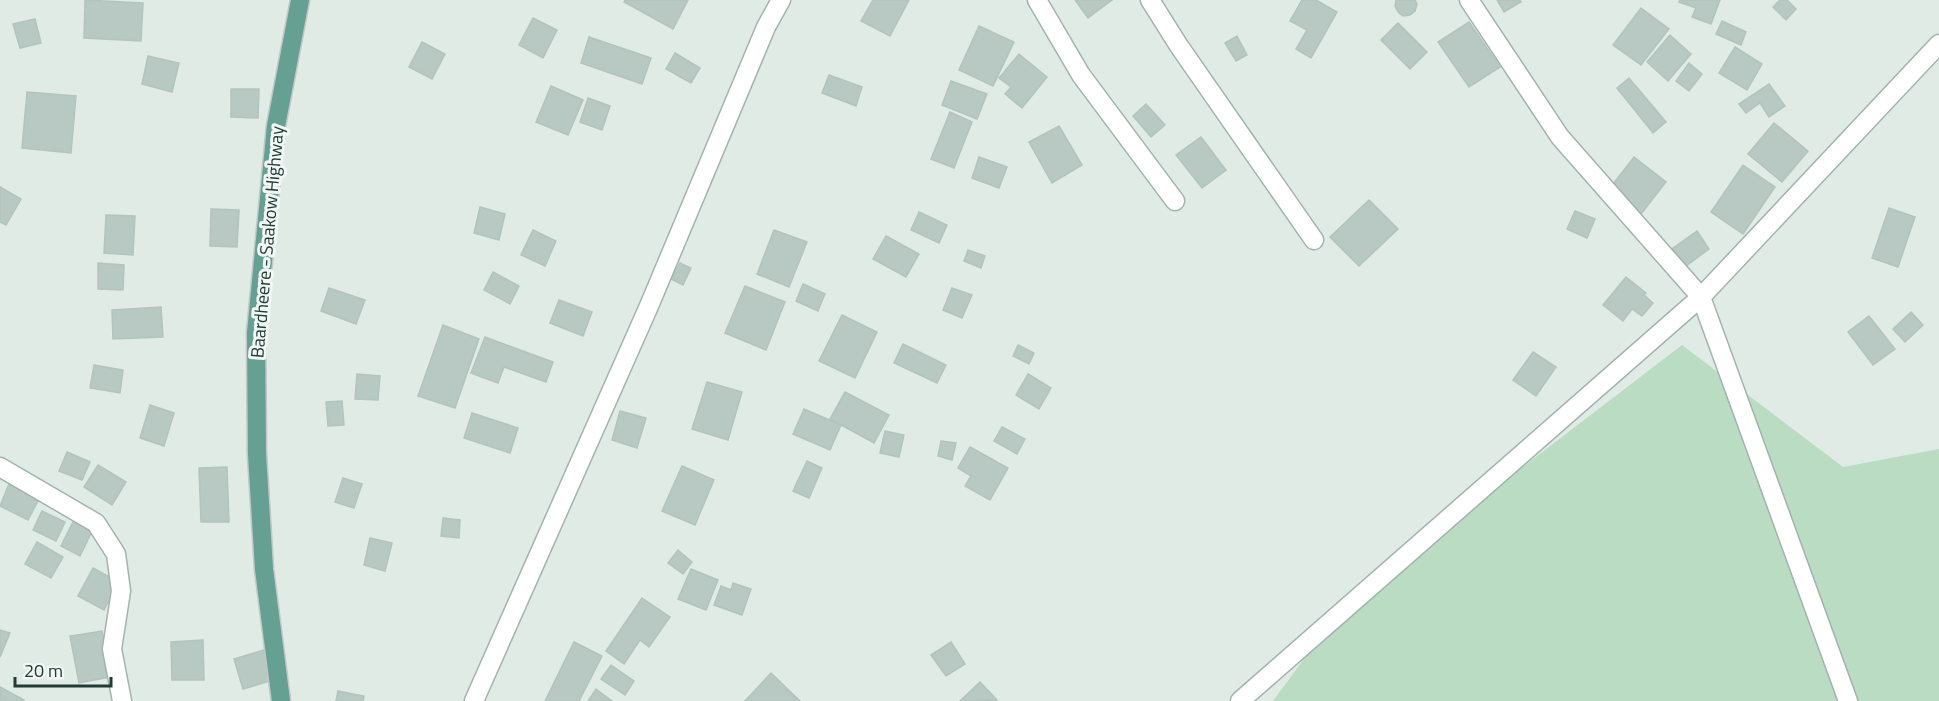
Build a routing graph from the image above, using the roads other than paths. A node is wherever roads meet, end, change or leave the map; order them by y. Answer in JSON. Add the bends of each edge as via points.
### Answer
{"nodes":[{"id":1,"x":300,"y":0,"type":"edge"},
{"id":2,"x":781,"y":0,"type":"edge"},
{"id":3,"x":1037,"y":0,"type":"edge"},
{"id":4,"x":1150,"y":0,"type":"edge"},
{"id":5,"x":1469,"y":0,"type":"edge"},
{"id":6,"x":1939,"y":44,"type":"edge"},
{"id":7,"x":1175,"y":201,"type":"dead end"},
{"id":8,"x":1314,"y":240,"type":"dead end"},
{"id":9,"x":1701,"y":297,"type":"junction"},
{"id":10,"x":0,"y":467,"type":"edge"},
{"id":11,"x":122,"y":701,"type":"edge"},
{"id":12,"x":281,"y":701,"type":"edge"},
{"id":13,"x":474,"y":701,"type":"edge"},
{"id":14,"x":1240,"y":701,"type":"edge"},
{"id":15,"x":1848,"y":701,"type":"edge"}],
"edges":[{"from":1,"to":12,"type":"main road","name":"Baardheere - Saakow Highway","via":[[276,126],[256,333],[257,454],[264,569]]},
{"from":2,"to":13,"type":"street"},
{"from":3,"to":7,"type":"street","via":[[1081,75]]},
{"from":4,"to":8,"type":"street"},
{"from":5,"to":9,"type":"street","via":[[1560,137]]},
{"from":6,"to":9,"type":"street"},
{"from":9,"to":14,"type":"street"},
{"from":9,"to":15,"type":"street"},
{"from":10,"to":11,"type":"street","via":[[96,523],[116,554],[121,591],[112,649]]}]}
